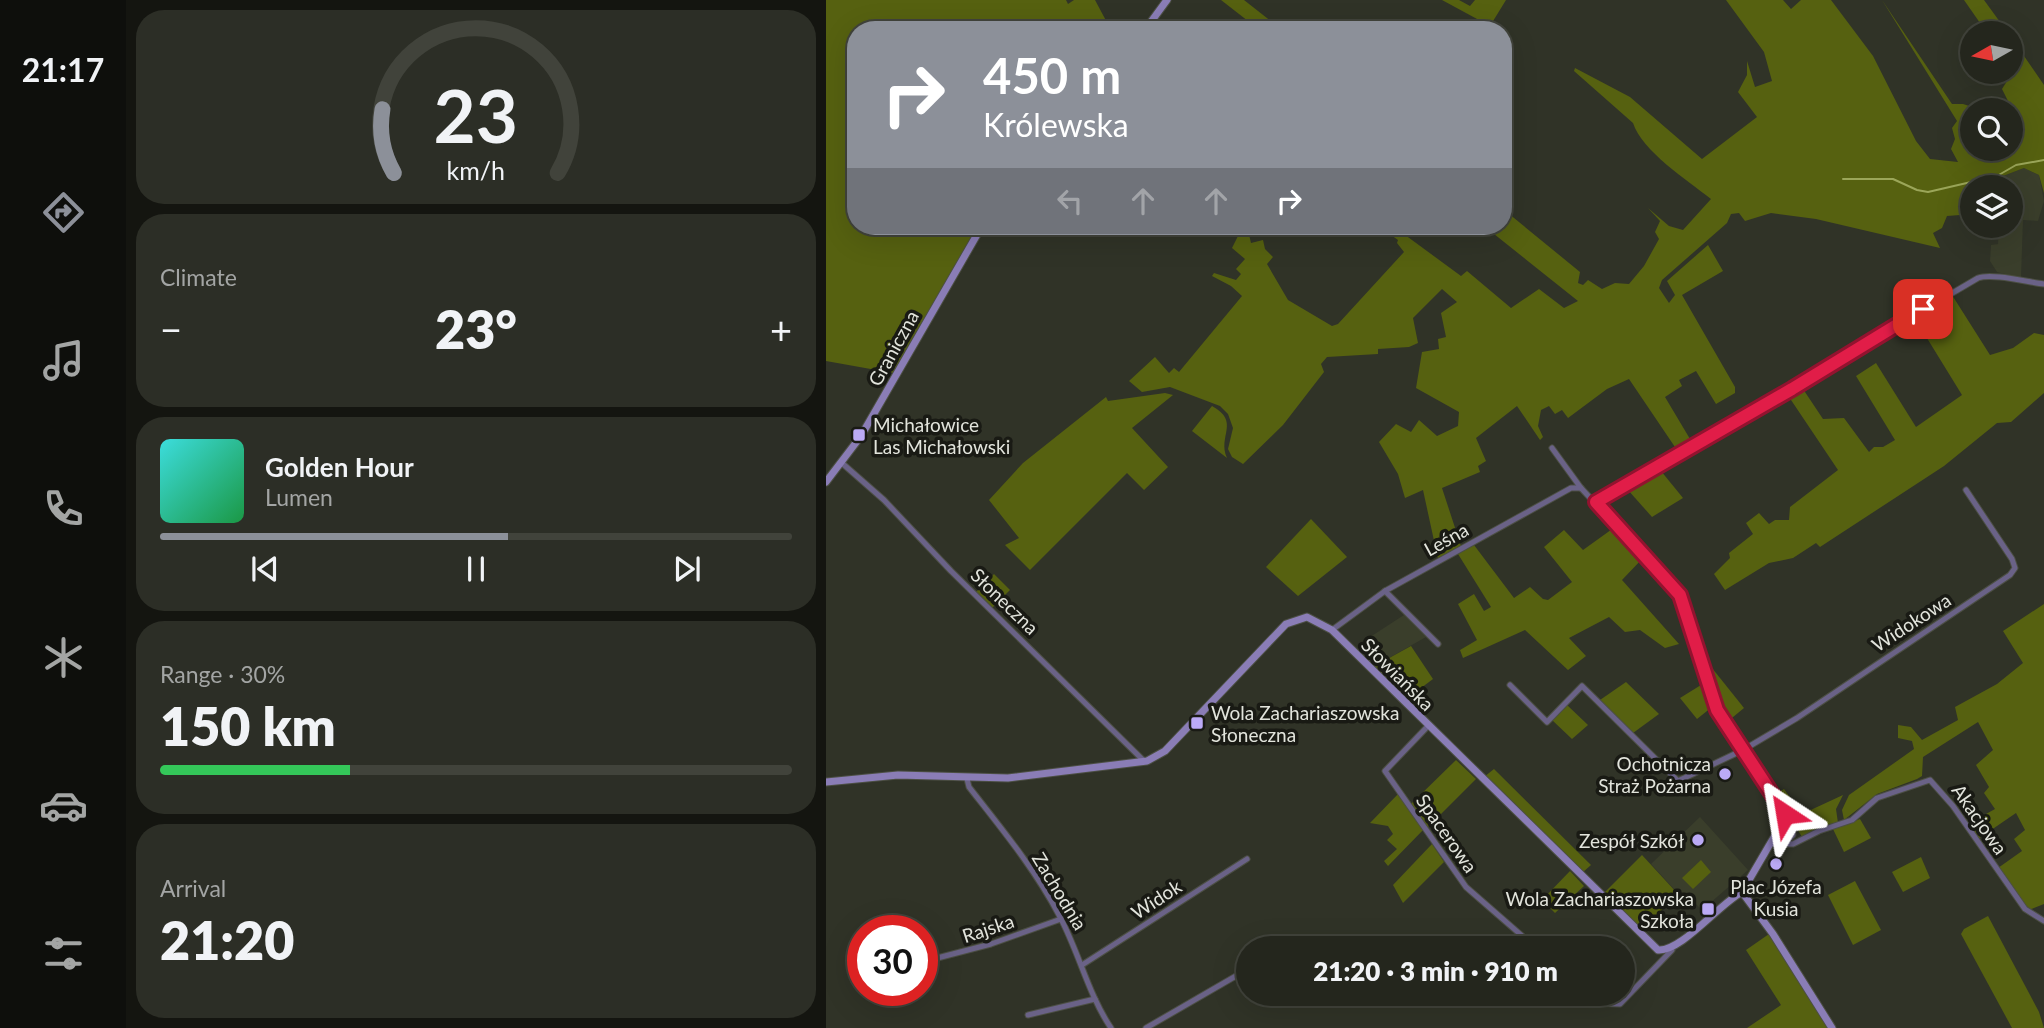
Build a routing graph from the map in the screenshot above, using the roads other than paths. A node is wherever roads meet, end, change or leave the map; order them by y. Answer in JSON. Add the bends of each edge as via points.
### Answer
{"nodes":[{"id":1,"x":1167,"y":0,"type":"edge"},
{"id":2,"x":1152,"y":21,"type":"edge"},
{"id":3,"x":977,"y":235,"type":"edge"},
{"id":4,"x":2044,"y":284,"type":"edge"},
{"id":5,"x":1552,"y":448,"type":"dead end"},
{"id":6,"x":843,"y":464,"type":"junction"},
{"id":7,"x":826,"y":482,"type":"edge"},
{"id":8,"x":1581,"y":488,"type":"junction"},
{"id":9,"x":1966,"y":490,"type":"dead end"},
{"id":10,"x":1596,"y":502,"type":"junction"},
{"id":11,"x":1385,"y":591,"type":"junction"},
{"id":12,"x":1332,"y":630,"type":"junction"},
{"id":13,"x":1438,"y":644,"type":"dead end"},
{"id":14,"x":1510,"y":685,"type":"dead end"},
{"id":15,"x":1428,"y":726,"type":"junction"},
{"id":16,"x":1743,"y":750,"type":"junction"},
{"id":17,"x":1144,"y":761,"type":"junction"},
{"id":18,"x":967,"y":779,"type":"junction"},
{"id":19,"x":826,"y":782,"type":"edge"},
{"id":20,"x":1784,"y":820,"type":"junction"},
{"id":21,"x":1793,"y":829,"type":"junction"},
{"id":22,"x":1801,"y":841,"type":"junction"},
{"id":23,"x":1771,"y":844,"type":"junction"},
{"id":24,"x":1784,"y":844,"type":"junction"},
{"id":25,"x":1247,"y":859,"type":"dead end"},
{"id":26,"x":1742,"y":892,"type":"junction"},
{"id":27,"x":1061,"y":919,"type":"junction"},
{"id":28,"x":2044,"y":921,"type":"edge"},
{"id":29,"x":1522,"y":936,"type":"edge"},
{"id":30,"x":1672,"y":950,"type":"junction"},
{"id":31,"x":938,"y":958,"type":"edge"},
{"id":32,"x":1082,"y":965,"type":"junction"},
{"id":33,"x":1236,"y":976,"type":"edge"},
{"id":34,"x":1635,"y":988,"type":"edge"},
{"id":35,"x":1095,"y":999,"type":"junction"},
{"id":36,"x":1028,"y":1015,"type":"dead end"},
{"id":37,"x":1111,"y":1028,"type":"edge"},
{"id":38,"x":1146,"y":1028,"type":"edge"},
{"id":39,"x":1832,"y":1028,"type":"edge"}],
"edges":[{"from":1,"to":2,"type":"street"},
{"from":3,"to":6,"type":"street","name":"Graniczna"},
{"from":4,"to":10,"type":"street","via":[[1986,275],[1972,281]]},
{"from":5,"to":8,"type":"street"},
{"from":6,"to":7,"type":"street","name":"Graniczna"},
{"from":6,"to":17,"type":"street","name":"Słoneczna"},
{"from":8,"to":10,"type":"street"},
{"from":8,"to":11,"type":"street","name":"Leśna","via":[[1572,488]]},
{"from":9,"to":16,"type":"street","name":"Widokowa","via":[[2012,559],[2015,568],[2010,575]]},
{"from":10,"to":16,"type":"street","via":[[1680,595],[1717,710]]},
{"from":11,"to":12,"type":"street","name":"Leśna"},
{"from":11,"to":13,"type":"street"},
{"from":12,"to":15,"type":"street","name":"Słowiańska"},
{"from":12,"to":17,"type":"street","name":"Słowiańska","via":[[1307,617],[1293,620],[1165,751]]},
{"from":14,"to":16,"type":"street","name":"Widokowa","via":[[1547,722],[1582,686],[1678,781]]},
{"from":15,"to":29,"type":"street","name":"Spacerowa","via":[[1385,771],[1466,887]]},
{"from":15,"to":30,"type":"street","name":"Słowiańska","via":[[1616,912],[1658,950]]},
{"from":16,"to":20,"type":"street","via":[[1778,800]]},
{"from":17,"to":18,"type":"street","name":"Słowiańska"},
{"from":18,"to":19,"type":"street","name":"Słowiańska","via":[[898,775]]},
{"from":18,"to":27,"type":"street","name":"Zachodnia"},
{"from":20,"to":21,"type":"street"},
{"from":20,"to":23,"type":"street"},
{"from":21,"to":22,"type":"street"},
{"from":21,"to":24,"type":"street"},
{"from":22,"to":24,"type":"street","name":"Akacjowa"},
{"from":22,"to":28,"type":"street","name":"Akacjowa","via":[[1852,820],[1877,798],[1930,780],[2025,909]]},
{"from":23,"to":24,"type":"street","name":"Akacjowa"},
{"from":23,"to":26,"type":"street"},
{"from":25,"to":32,"type":"street","name":"Widok"},
{"from":26,"to":30,"type":"street","via":[[1721,904]]},
{"from":26,"to":39,"type":"street"},
{"from":27,"to":31,"type":"street","name":"Rajska"},
{"from":27,"to":32,"type":"street","name":"Zachodnia"},
{"from":30,"to":34,"type":"street"},
{"from":32,"to":35,"type":"street","name":"Zachodnia"},
{"from":33,"to":38,"type":"street"},
{"from":35,"to":36,"type":"street"},
{"from":35,"to":37,"type":"street","name":"Zachodnia"}]}
